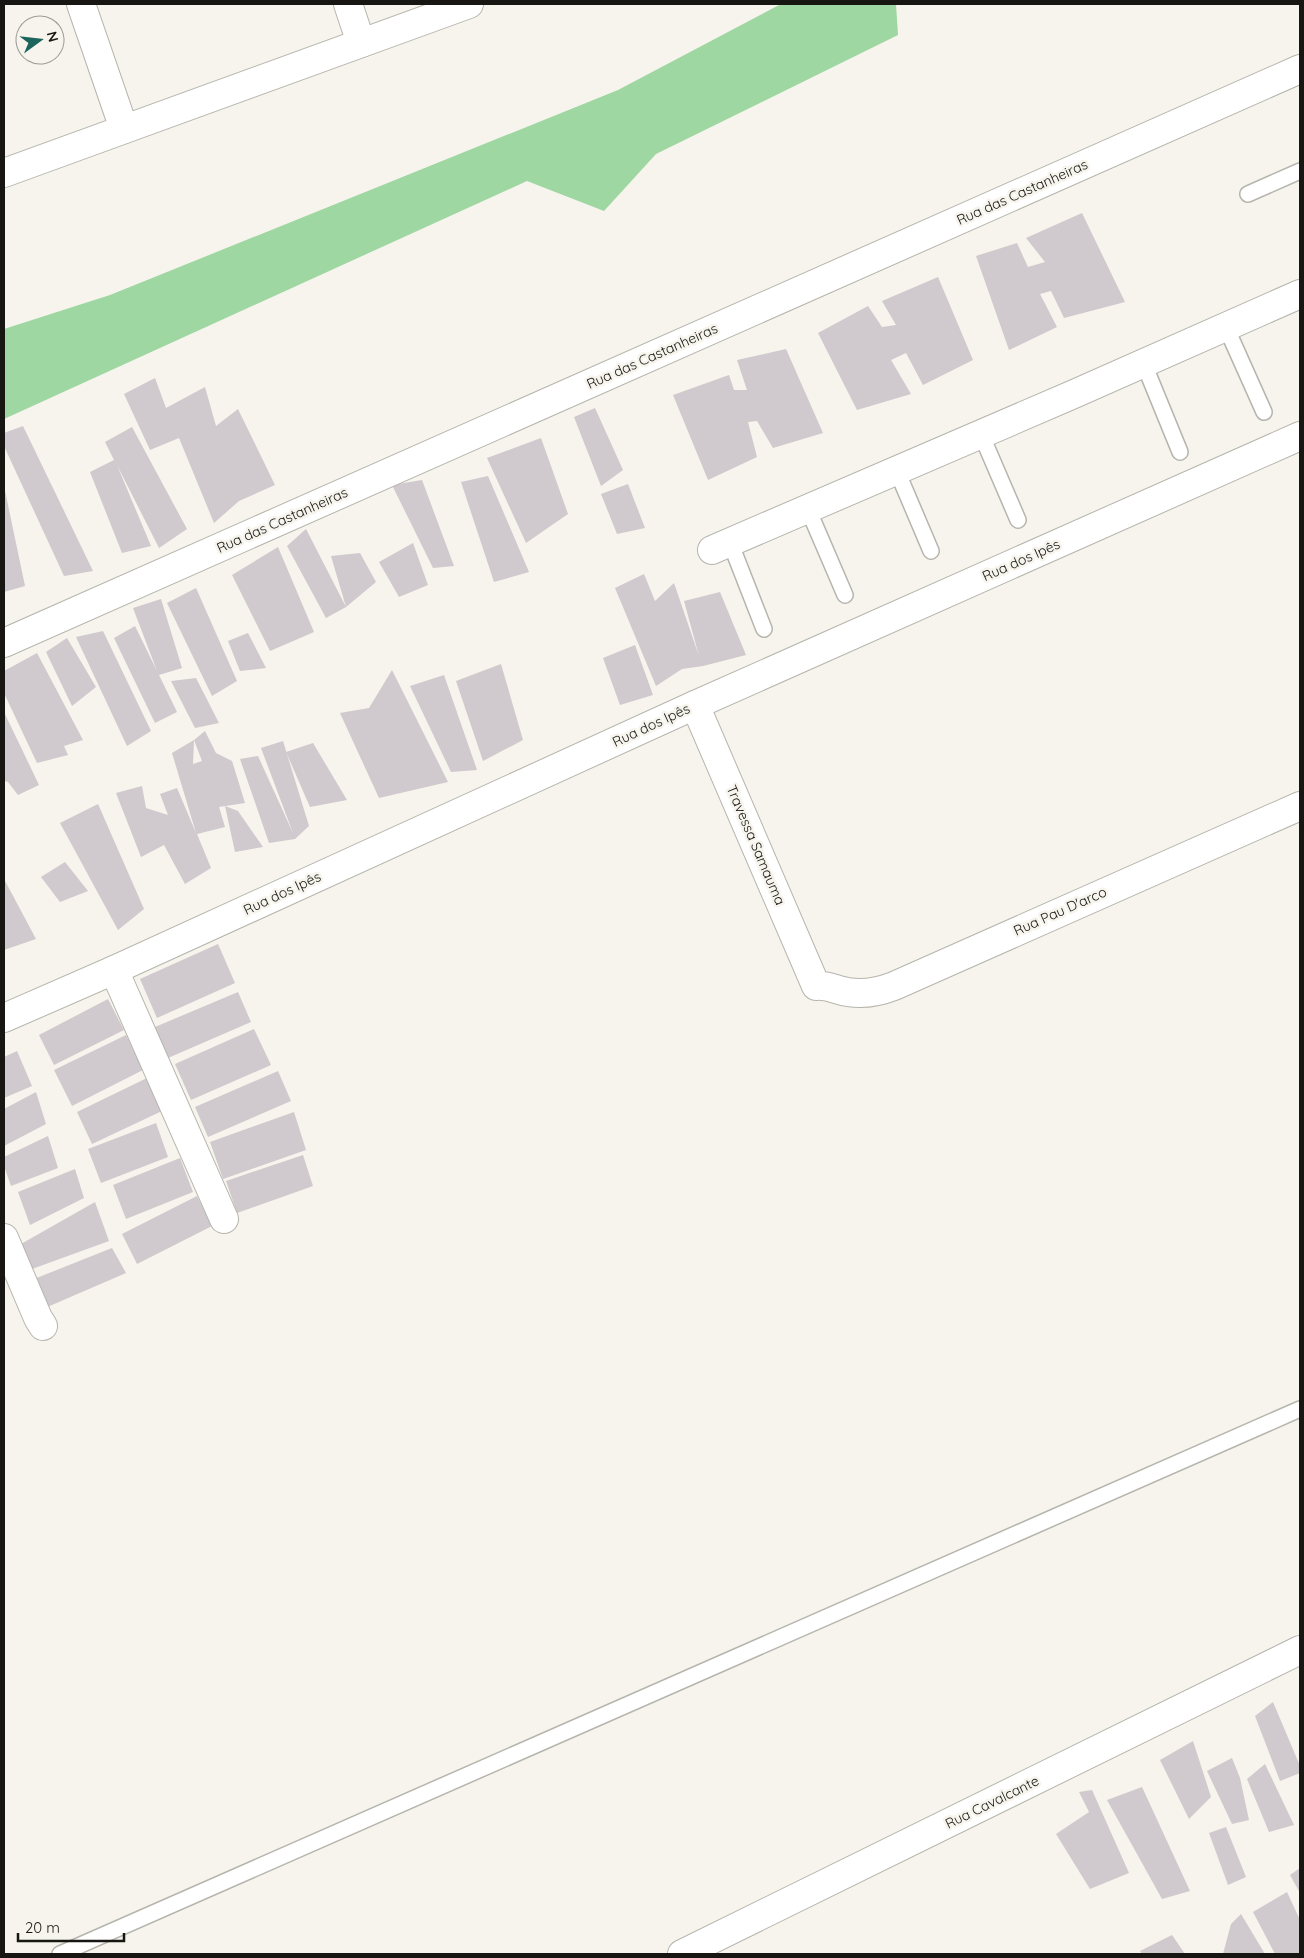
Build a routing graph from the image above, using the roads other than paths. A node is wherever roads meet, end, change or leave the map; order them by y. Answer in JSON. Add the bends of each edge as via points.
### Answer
{"nodes":[{"id":1,"x":81,"y":4,"type":"edge"},
{"id":2,"x":348,"y":4,"type":"edge"},
{"id":3,"x":469,"y":4,"type":"edge"},
{"id":4,"x":361,"y":43,"type":"junction"},
{"id":5,"x":1300,"y":68,"type":"edge"},
{"id":6,"x":124,"y":129,"type":"junction"},
{"id":7,"x":1300,"y":171,"type":"edge"},
{"id":8,"x":4,"y":173,"type":"edge"},
{"id":9,"x":1248,"y":194,"type":"dead end"},
{"id":10,"x":1300,"y":294,"type":"edge"},
{"id":11,"x":1226,"y":327,"type":"junction"},
{"id":12,"x":1144,"y":364,"type":"junction"},
{"id":13,"x":1264,"y":412,"type":"dead end"},
{"id":14,"x":981,"y":434,"type":"junction"},
{"id":15,"x":1300,"y":436,"type":"edge"},
{"id":16,"x":1180,"y":452,"type":"dead end"},
{"id":17,"x":897,"y":471,"type":"junction"},
{"id":18,"x":808,"y":509,"type":"junction"},
{"id":19,"x":1018,"y":520,"type":"dead end"},
{"id":20,"x":721,"y":546,"type":"joint"},
{"id":21,"x":931,"y":551,"type":"dead end"},
{"id":22,"x":845,"y":595,"type":"dead end"},
{"id":23,"x":764,"y":628,"type":"dead end"},
{"id":24,"x":4,"y":643,"type":"edge"},
{"id":25,"x":695,"y":704,"type":"junction"},
{"id":26,"x":1300,"y":806,"type":"edge"},
{"id":27,"x":114,"y":970,"type":"junction"},
{"id":28,"x":816,"y":986,"type":"joint"},
{"id":29,"x":4,"y":1018,"type":"edge"},
{"id":30,"x":224,"y":1219,"type":"dead end"},
{"id":31,"x":4,"y":1238,"type":"edge"},
{"id":32,"x":43,"y":1326,"type":"dead end"},
{"id":33,"x":1300,"y":1409,"type":"edge"},
{"id":34,"x":1300,"y":1650,"type":"edge"},
{"id":35,"x":60,"y":1954,"type":"edge"},
{"id":36,"x":682,"y":1954,"type":"edge"}],
"edges":[{"from":1,"to":6,"type":"street"},
{"from":2,"to":4,"type":"street"},
{"from":3,"to":4,"type":"street"},
{"from":4,"to":6,"type":"street"},
{"from":5,"to":24,"type":"street","name":"Rua das Castanheiras"},
{"from":6,"to":8,"type":"street"},
{"from":7,"to":9,"type":"lane"},
{"from":10,"to":11,"type":"street"},
{"from":11,"to":12,"type":"street"},
{"from":11,"to":13,"type":"lane"},
{"from":12,"to":14,"type":"street"},
{"from":12,"to":16,"type":"lane"},
{"from":14,"to":17,"type":"street"},
{"from":14,"to":19,"type":"lane"},
{"from":15,"to":25,"type":"street","name":"Rua dos Ipês"},
{"from":17,"to":18,"type":"street"},
{"from":17,"to":21,"type":"lane"},
{"from":18,"to":20,"type":"street"},
{"from":18,"to":22,"type":"lane"},
{"from":20,"to":23,"type":"lane"},
{"from":25,"to":27,"type":"street","name":"Rua dos Ipês"},
{"from":25,"to":28,"type":"street","name":"Travessa Samauma"},
{"from":26,"to":28,"type":"street","name":"Rua Pau D'arco","via":[[880,992],[862,994]]},
{"from":27,"to":29,"type":"street","name":"Rua dos Ipês"},
{"from":27,"to":30,"type":"street"},
{"from":31,"to":32,"type":"street"},
{"from":33,"to":35,"type":"lane"},
{"from":34,"to":36,"type":"street","name":"Rua Cavalcante"}]}
